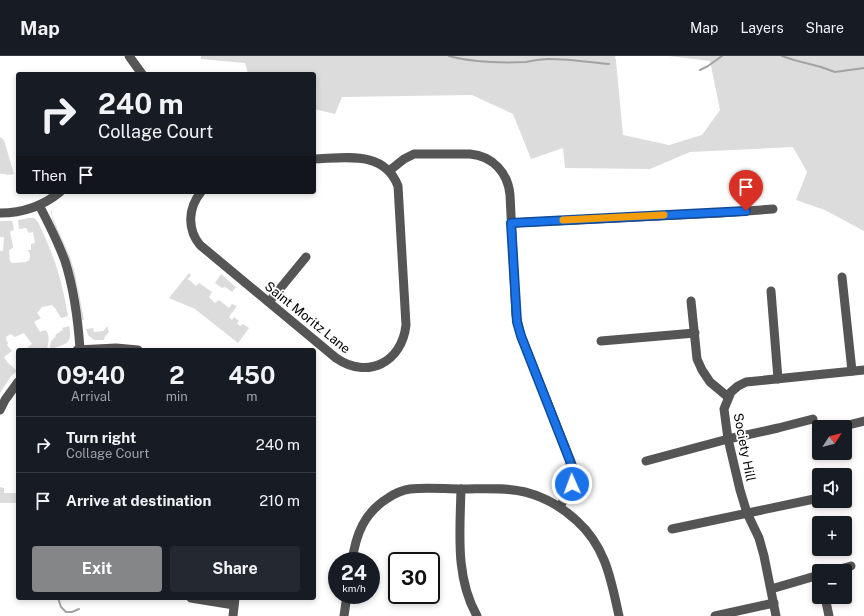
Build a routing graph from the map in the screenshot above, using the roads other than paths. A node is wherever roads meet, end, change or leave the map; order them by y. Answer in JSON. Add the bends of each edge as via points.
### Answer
{"nodes":[{"id":1,"x":129,"y":56,"type":"edge"},
{"id":2,"x":141,"y":72,"type":"edge"},
{"id":3,"x":316,"y":159,"type":"edge"},
{"id":4,"x":389,"y":171,"type":"junction"},
{"id":5,"x":57,"y":194,"type":"edge"},
{"id":6,"x":200,"y":194,"type":"edge"},
{"id":7,"x":39,"y":205,"type":"junction"},
{"id":8,"x":773,"y":209,"type":"dead end"},
{"id":9,"x":0,"y":213,"type":"edge"},
{"id":10,"x":511,"y":223,"type":"junction"},
{"id":11,"x":306,"y":257,"type":"dead end"},
{"id":12,"x":842,"y":277,"type":"dead end"},
{"id":13,"x":771,"y":291,"type":"dead end"},
{"id":14,"x":691,"y":301,"type":"dead end"},
{"id":15,"x":269,"y":302,"type":"junction"},
{"id":16,"x":695,"y":333,"type":"junction"},
{"id":17,"x":601,"y":341,"type":"dead end"},
{"id":18,"x":78,"y":348,"type":"edge"},
{"id":19,"x":864,"y":370,"type":"edge"},
{"id":20,"x":852,"y":371,"type":"junction"},
{"id":21,"x":778,"y":379,"type":"junction"},
{"id":22,"x":16,"y":385,"type":"edge"},
{"id":23,"x":728,"y":397,"type":"junction"},
{"id":24,"x":0,"y":410,"type":"edge"},
{"id":25,"x":813,"y":419,"type":"dead end"},
{"id":26,"x":864,"y":421,"type":"edge"},
{"id":27,"x":852,"y":424,"type":"edge"},
{"id":28,"x":728,"y":439,"type":"junction"},
{"id":29,"x":646,"y":461,"type":"dead end"},
{"id":30,"x":460,"y":489,"type":"junction"},
{"id":31,"x":812,"y":499,"type":"edge"},
{"id":32,"x":560,"y":508,"type":"junction"},
{"id":33,"x":747,"y":513,"type":"junction"},
{"id":34,"x":672,"y":529,"type":"dead end"},
{"id":35,"x":354,"y":552,"type":"edge"},
{"id":36,"x":812,"y":577,"type":"edge"},
{"id":37,"x":771,"y":589,"type":"junction"},
{"id":38,"x":213,"y":600,"type":"edge"},
{"id":39,"x":235,"y":602,"type":"edge"},
{"id":40,"x":774,"y":603,"type":"junction"},
{"id":41,"x":346,"y":604,"type":"edge"},
{"id":42,"x":826,"y":604,"type":"edge"},
{"id":43,"x":233,"y":616,"type":"edge"},
{"id":44,"x":344,"y":616,"type":"edge"},
{"id":45,"x":477,"y":616,"type":"edge"},
{"id":46,"x":619,"y":616,"type":"edge"},
{"id":47,"x":715,"y":616,"type":"edge"},
{"id":48,"x":776,"y":616,"type":"edge"},
{"id":49,"x":829,"y":616,"type":"edge"}],
"edges":[{"from":1,"to":2,"type":"street"},
{"from":3,"to":4,"type":"street","via":[[362,158],[380,164]]},
{"from":4,"to":10,"type":"street","via":[[409,156],[419,153],[483,156],[496,164],[506,178]]},
{"from":4,"to":15,"type":"street","name":"Saint Moritz Lane","via":[[399,191],[406,325],[403,340],[395,353],[384,362],[373,366],[364,368],[347,364],[336,358]]},
{"from":5,"to":7,"type":"street"},
{"from":6,"to":15,"type":"street","name":"Saint Moritz Lane","via":[[190,214],[196,241]]},
{"from":7,"to":9,"type":"street","via":[[18,212]]},
{"from":7,"to":18,"type":"street","via":[[58,244],[69,275],[76,311]]},
{"from":8,"to":10,"type":"street"},
{"from":10,"to":32,"type":"street","via":[[517,322],[572,468],[572,484]]},
{"from":11,"to":15,"type":"street"},
{"from":12,"to":20,"type":"street"},
{"from":13,"to":21,"type":"street"},
{"from":14,"to":16,"type":"street"},
{"from":16,"to":17,"type":"street"},
{"from":16,"to":23,"type":"street","via":[[697,359],[702,370],[710,382]]},
{"from":19,"to":20,"type":"street","name":"Society Hill"},
{"from":20,"to":21,"type":"street","name":"Society Hill"},
{"from":21,"to":23,"type":"street","name":"Society Hill","via":[[746,382],[738,386]]},
{"from":22,"to":24,"type":"street"},
{"from":23,"to":28,"type":"street","name":"Society Hill","via":[[724,409]]},
{"from":25,"to":28,"type":"street"},
{"from":26,"to":27,"type":"street"},
{"from":28,"to":29,"type":"street"},
{"from":28,"to":33,"type":"street","name":"Society Hill"},
{"from":30,"to":32,"type":"street","via":[[520,491],[542,498]]},
{"from":30,"to":35,"type":"street","via":[[410,489],[387,498],[372,510],[362,523]]},
{"from":30,"to":45,"type":"street","via":[[461,568],[467,594]]},
{"from":31,"to":33,"type":"street"},
{"from":32,"to":46,"type":"street","via":[[583,527],[602,553],[609,571]]},
{"from":33,"to":34,"type":"street"},
{"from":33,"to":37,"type":"street","name":"Society Hill","via":[[764,556]]},
{"from":36,"to":37,"type":"street"},
{"from":37,"to":40,"type":"street","name":"Society Hill"},
{"from":38,"to":39,"type":"street"},
{"from":39,"to":43,"type":"street"},
{"from":40,"to":47,"type":"street"},
{"from":40,"to":48,"type":"street","name":"Society Hill"},
{"from":41,"to":44,"type":"street"},
{"from":42,"to":49,"type":"street"}]}
